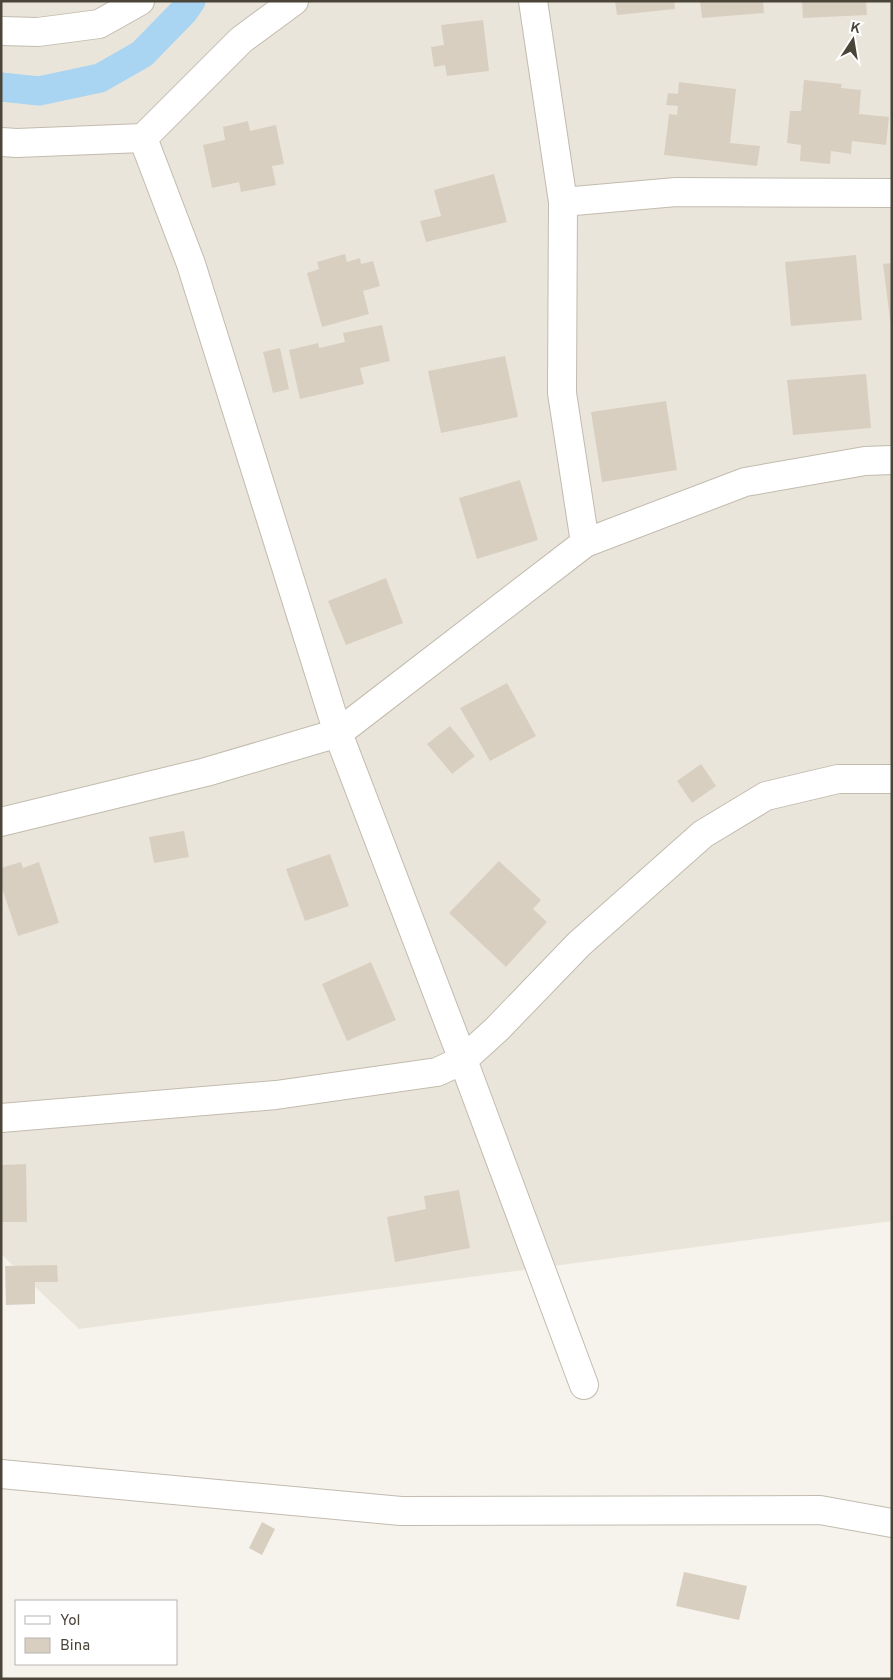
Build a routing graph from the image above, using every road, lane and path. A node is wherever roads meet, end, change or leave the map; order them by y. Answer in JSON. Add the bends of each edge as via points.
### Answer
{"nodes":[{"id":1,"x":140,"y":1,"type":"edge"},
{"id":2,"x":294,"y":1,"type":"edge"},
{"id":3,"x":533,"y":1,"type":"edge"},
{"id":4,"x":1,"y":31,"type":"edge"},
{"id":5,"x":143,"y":138,"type":"junction"},
{"id":6,"x":1,"y":142,"type":"edge"},
{"id":7,"x":892,"y":193,"type":"edge"},
{"id":8,"x":563,"y":202,"type":"junction"},
{"id":9,"x":892,"y":460,"type":"edge"},
{"id":10,"x":585,"y":543,"type":"junction"},
{"id":11,"x":338,"y":733,"type":"junction"},
{"id":12,"x":892,"y":780,"type":"edge"},
{"id":13,"x":1,"y":822,"type":"edge"},
{"id":14,"x":463,"y":1060,"type":"junction"},
{"id":15,"x":1,"y":1118,"type":"edge"},
{"id":16,"x":584,"y":1385,"type":"dead end"},
{"id":17,"x":1,"y":1474,"type":"edge"},
{"id":18,"x":892,"y":1523,"type":"edge"}],
"edges":[{"from":1,"to":4,"type":"street","via":[[99,24],[38,32]]},
{"from":2,"to":5,"type":"street","via":[[241,40]]},
{"from":3,"to":8,"type":"street"},
{"from":5,"to":6,"type":"street"},
{"from":5,"to":11,"type":"street","via":[[191,264]]},
{"from":7,"to":8,"type":"street","via":[[676,192]]},
{"from":8,"to":10,"type":"street","via":[[562,393]]},
{"from":9,"to":10,"type":"street","via":[[864,461],[745,482]]},
{"from":10,"to":11,"type":"street"},
{"from":11,"to":13,"type":"street","via":[[206,772]]},
{"from":11,"to":14,"type":"street"},
{"from":12,"to":14,"type":"street","via":[[838,779],[766,796],[703,834],[579,944]]},
{"from":14,"to":15,"type":"street","via":[[437,1072],[276,1096]]},
{"from":14,"to":16,"type":"street"},
{"from":17,"to":18,"type":"street","via":[[401,1511],[820,1510]]}]}
